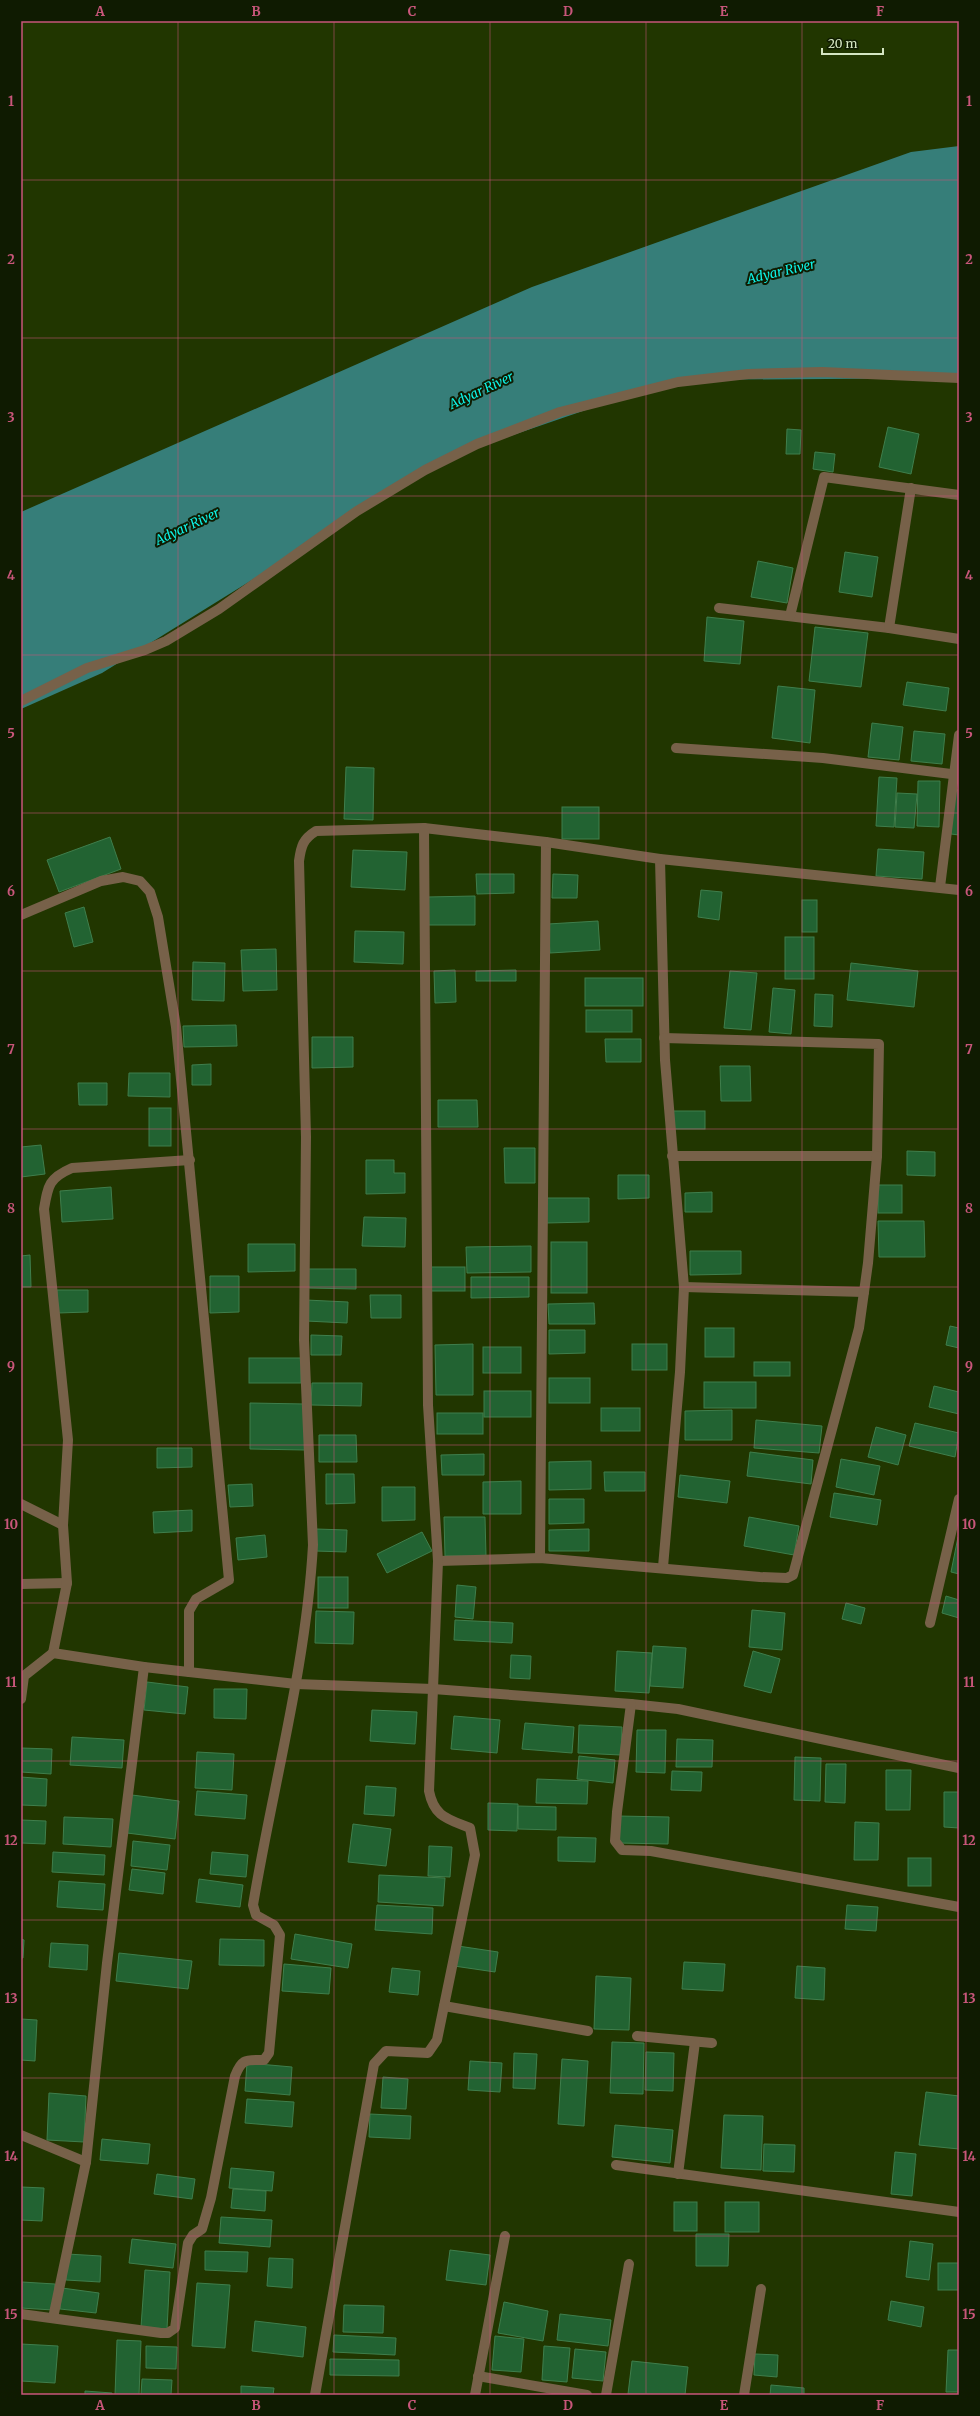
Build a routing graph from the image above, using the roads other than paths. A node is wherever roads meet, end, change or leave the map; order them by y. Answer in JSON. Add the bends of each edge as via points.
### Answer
{"nodes":[{"id":1,"x":959,"y":378,"type":"edge"},
{"id":2,"x":911,"y":488,"type":"junction"},
{"id":3,"x":959,"y":495,"type":"edge"},
{"id":4,"x":719,"y":608,"type":"dead end"},
{"id":5,"x":790,"y":616,"type":"junction"},
{"id":6,"x":889,"y":628,"type":"junction"},
{"id":7,"x":959,"y":639,"type":"edge"},
{"id":8,"x":21,"y":701,"type":"edge"},
{"id":9,"x":959,"y":735,"type":"edge"},
{"id":10,"x":676,"y":748,"type":"dead end"},
{"id":11,"x":957,"y":775,"type":"edge"},
{"id":12,"x":424,"y":828,"type":"junction"},
{"id":13,"x":546,"y":842,"type":"junction"},
{"id":14,"x":660,"y":859,"type":"junction"},
{"id":15,"x":940,"y":887,"type":"junction"},
{"id":16,"x":959,"y":890,"type":"edge"},
{"id":17,"x":21,"y":914,"type":"edge"},
{"id":18,"x":664,"y":1038,"type":"junction"},
{"id":19,"x":672,"y":1156,"type":"junction"},
{"id":20,"x":877,"y":1156,"type":"junction"},
{"id":21,"x":190,"y":1160,"type":"junction"},
{"id":22,"x":684,"y":1287,"type":"junction"},
{"id":23,"x":864,"y":1292,"type":"junction"},
{"id":24,"x":959,"y":1499,"type":"edge"},
{"id":25,"x":21,"y":1504,"type":"edge"},
{"id":26,"x":957,"y":1514,"type":"edge"},
{"id":27,"x":62,"y":1525,"type":"junction"},
{"id":28,"x":540,"y":1558,"type":"junction"},
{"id":29,"x":438,"y":1561,"type":"junction"},
{"id":30,"x":663,"y":1567,"type":"junction"},
{"id":31,"x":67,"y":1583,"type":"junction"},
{"id":32,"x":21,"y":1584,"type":"edge"},
{"id":33,"x":930,"y":1623,"type":"dead end"},
{"id":34,"x":53,"y":1653,"type":"junction"},
{"id":35,"x":144,"y":1667,"type":"junction"},
{"id":36,"x":189,"y":1672,"type":"junction"},
{"id":37,"x":296,"y":1684,"type":"junction"},
{"id":38,"x":433,"y":1689,"type":"junction"},
{"id":39,"x":21,"y":1699,"type":"edge"},
{"id":40,"x":631,"y":1704,"type":"junction"},
{"id":41,"x":959,"y":1768,"type":"edge"},
{"id":42,"x":959,"y":1907,"type":"edge"},
{"id":43,"x":444,"y":2006,"type":"junction"},
{"id":44,"x":588,"y":2030,"type":"dead end"},
{"id":45,"x":637,"y":2036,"type":"dead end"},
{"id":46,"x":695,"y":2042,"type":"junction"},
{"id":47,"x":712,"y":2043,"type":"dead end"},
{"id":48,"x":21,"y":2135,"type":"edge"},
{"id":49,"x":86,"y":2162,"type":"junction"},
{"id":50,"x":616,"y":2166,"type":"dead end"},
{"id":51,"x":678,"y":2174,"type":"junction"},
{"id":52,"x":959,"y":2212,"type":"edge"},
{"id":53,"x":505,"y":2236,"type":"dead end"},
{"id":54,"x":629,"y":2264,"type":"dead end"},
{"id":55,"x":761,"y":2289,"type":"dead end"},
{"id":56,"x":21,"y":2314,"type":"edge"},
{"id":57,"x":53,"y":2318,"type":"junction"},
{"id":58,"x":478,"y":2376,"type":"junction"},
{"id":59,"x":314,"y":2395,"type":"edge"},
{"id":60,"x":475,"y":2395,"type":"edge"},
{"id":61,"x":587,"y":2395,"type":"edge"},
{"id":62,"x":606,"y":2395,"type":"edge"},
{"id":63,"x":744,"y":2395,"type":"edge"}],
"edges":[{"from":1,"to":8,"type":"street","via":[[822,372],[748,374],[678,382],[560,412],[477,444],[418,474],[356,511],[219,609],[166,641],[146,650],[87,668]]},
{"from":2,"to":3,"type":"street"},
{"from":2,"to":5,"type":"street","via":[[824,477]]},
{"from":2,"to":6,"type":"street"},
{"from":4,"to":5,"type":"street"},
{"from":5,"to":6,"type":"street"},
{"from":6,"to":7,"type":"street"},
{"from":9,"to":11,"type":"street"},
{"from":10,"to":11,"type":"street","via":[[823,758]]},
{"from":11,"to":15,"type":"street"},
{"from":12,"to":13,"type":"street"},
{"from":12,"to":29,"type":"street","via":[[428,1405]]},
{"from":12,"to":37,"type":"street","via":[[316,831],[306,837],[300,854],[306,1138],[304,1340],[313,1545]]},
{"from":13,"to":14,"type":"street"},
{"from":13,"to":28,"type":"street"},
{"from":14,"to":15,"type":"street"},
{"from":14,"to":18,"type":"street"},
{"from":15,"to":16,"type":"street"},
{"from":17,"to":21,"type":"street","via":[[101,881],[116,878],[140,881],[150,892],[158,917],[176,1027]]},
{"from":18,"to":19,"type":"street"},
{"from":18,"to":20,"type":"street","via":[[879,1044]]},
{"from":19,"to":20,"type":"street"},
{"from":19,"to":22,"type":"street"},
{"from":20,"to":23,"type":"street"},
{"from":21,"to":27,"type":"street","via":[[72,1168],[57,1174],[47,1187],[44,1209],[68,1440]]},
{"from":21,"to":36,"type":"street","via":[[229,1580],[196,1599],[189,1611]]},
{"from":22,"to":23,"type":"street"},
{"from":22,"to":30,"type":"street","via":[[680,1372]]},
{"from":23,"to":30,"type":"street","via":[[859,1328],[793,1575],[787,1578],[760,1577]]},
{"from":24,"to":26,"type":"street"},
{"from":25,"to":27,"type":"street"},
{"from":26,"to":33,"type":"street"},
{"from":27,"to":31,"type":"street"},
{"from":28,"to":29,"type":"street"},
{"from":28,"to":30,"type":"street"},
{"from":29,"to":38,"type":"street"},
{"from":31,"to":32,"type":"street"},
{"from":31,"to":34,"type":"street"},
{"from":34,"to":35,"type":"street"},
{"from":34,"to":39,"type":"street","via":[[24,1676]]},
{"from":35,"to":36,"type":"street"},
{"from":35,"to":49,"type":"street","via":[[107,1963]]},
{"from":36,"to":37,"type":"street"},
{"from":37,"to":38,"type":"street"},
{"from":37,"to":57,"type":"street","via":[[253,1905],[256,1915],[274,1925],[280,1935],[269,2053],[264,2060],[245,2060],[235,2076],[211,2198],[202,2229],[193,2235],[188,2243],[175,2328],[168,2333],[161,2333]]},
{"from":38,"to":40,"type":"street"},
{"from":38,"to":43,"type":"street","via":[[429,1791],[431,1804],[444,1818],[470,1828],[475,1855]]},
{"from":40,"to":41,"type":"street","via":[[678,1709]]},
{"from":40,"to":42,"type":"street","via":[[615,1842],[622,1850],[651,1851]]},
{"from":43,"to":44,"type":"street"},
{"from":43,"to":59,"type":"street","via":[[437,2040],[428,2053],[386,2051],[374,2064]]},
{"from":45,"to":46,"type":"street"},
{"from":46,"to":47,"type":"street"},
{"from":46,"to":51,"type":"street"},
{"from":48,"to":49,"type":"street"},
{"from":49,"to":57,"type":"street"},
{"from":50,"to":51,"type":"street"},
{"from":51,"to":52,"type":"street"},
{"from":53,"to":58,"type":"street"},
{"from":54,"to":62,"type":"street"},
{"from":55,"to":63,"type":"street"},
{"from":56,"to":57,"type":"street"},
{"from":58,"to":60,"type":"street"},
{"from":58,"to":61,"type":"street"}]}
